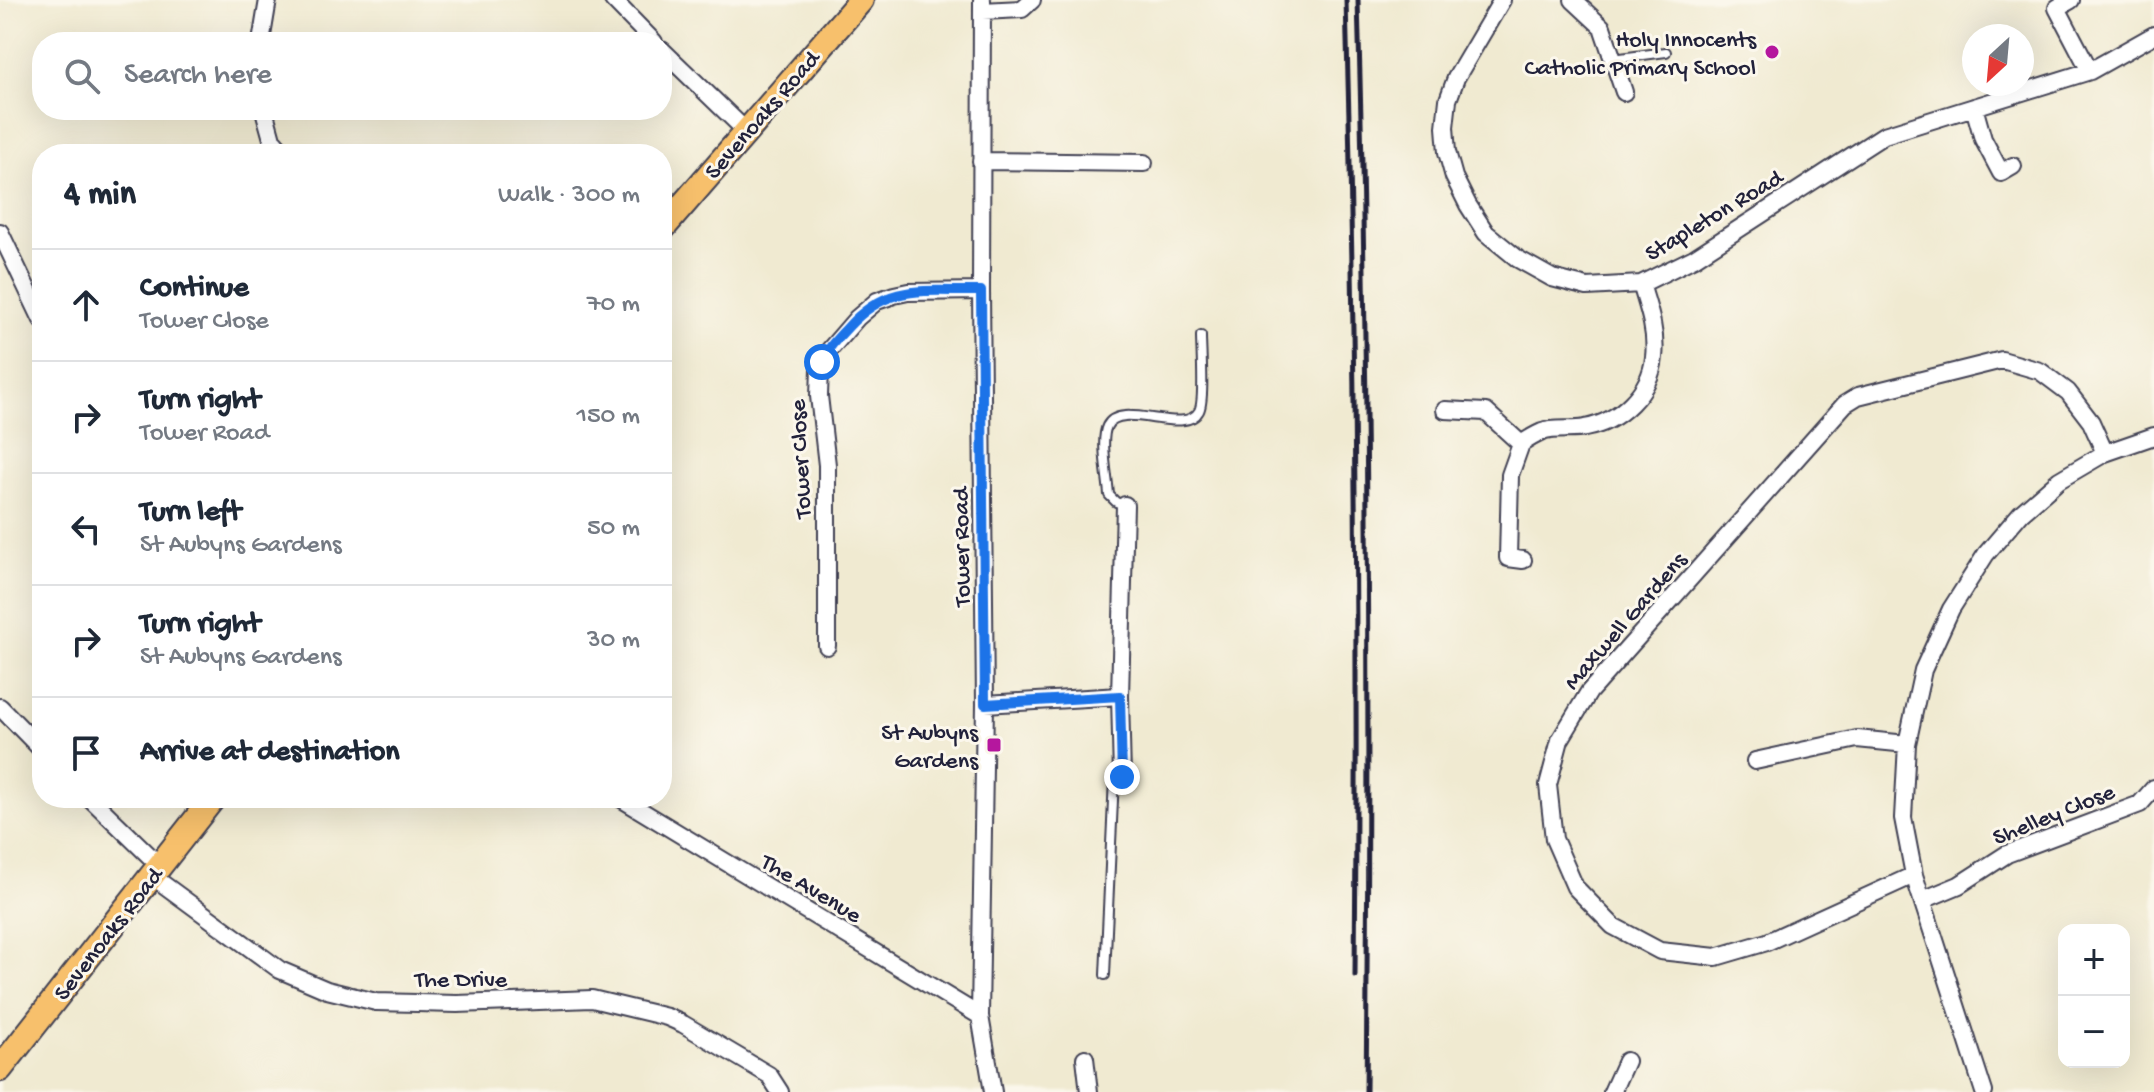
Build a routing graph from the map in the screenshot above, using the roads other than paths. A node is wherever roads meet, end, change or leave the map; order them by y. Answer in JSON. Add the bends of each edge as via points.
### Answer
{"nodes":[{"id":1,"x":268,"y":0,"type":"edge"},
{"id":2,"x":613,"y":0,"type":"edge"},
{"id":3,"x":861,"y":0,"type":"edge"},
{"id":4,"x":1032,"y":0,"type":"edge"},
{"id":5,"x":1502,"y":0,"type":"edge"},
{"id":6,"x":1573,"y":0,"type":"edge"},
{"id":7,"x":2071,"y":0,"type":"edge"},
{"id":8,"x":982,"y":6,"type":"edge"},
{"id":9,"x":263,"y":32,"type":"edge"},
{"id":10,"x":644,"y":32,"type":"edge"},
{"id":11,"x":2154,"y":35,"type":"edge"},
{"id":12,"x":1666,"y":52,"type":"dead end"},
{"id":13,"x":672,"y":60,"type":"edge"},
{"id":14,"x":1613,"y":60,"type":"junction"},
{"id":15,"x":2090,"y":71,"type":"junction"},
{"id":16,"x":1624,"y":92,"type":"dead end"},
{"id":17,"x":1974,"y":107,"type":"junction"},
{"id":18,"x":267,"y":120,"type":"edge"},
{"id":19,"x":746,"y":131,"type":"junction"},
{"id":20,"x":276,"y":144,"type":"edge"},
{"id":21,"x":981,"y":161,"type":"junction"},
{"id":22,"x":1144,"y":163,"type":"dead end"},
{"id":23,"x":2013,"y":166,"type":"dead end"},
{"id":24,"x":672,"y":217,"type":"edge"},
{"id":25,"x":0,"y":232,"type":"edge"},
{"id":26,"x":1641,"y":284,"type":"junction"},
{"id":27,"x":981,"y":291,"type":"junction"},
{"id":28,"x":32,"y":299,"type":"edge"},
{"id":29,"x":1201,"y":336,"type":"dead end"},
{"id":30,"x":1445,"y":410,"type":"dead end"},
{"id":31,"x":2154,"y":436,"type":"edge"},
{"id":32,"x":1521,"y":444,"type":"junction"},
{"id":33,"x":2105,"y":453,"type":"junction"},
{"id":34,"x":1125,"y":505,"type":"joint"},
{"id":35,"x":1523,"y":560,"type":"dead end"},
{"id":36,"x":827,"y":646,"type":"dead end"},
{"id":37,"x":1120,"y":696,"type":"junction"},
{"id":38,"x":985,"y":704,"type":"junction"},
{"id":39,"x":0,"y":707,"type":"edge"},
{"id":40,"x":32,"y":740,"type":"edge"},
{"id":41,"x":1907,"y":744,"type":"junction"},
{"id":42,"x":1755,"y":761,"type":"dead end"},
{"id":43,"x":1122,"y":777,"type":"joint"},
{"id":44,"x":2154,"y":788,"type":"edge"},
{"id":45,"x":99,"y":808,"type":"edge"},
{"id":46,"x":205,"y":808,"type":"edge"},
{"id":47,"x":637,"y":808,"type":"edge"},
{"id":48,"x":156,"y":871,"type":"junction"},
{"id":49,"x":1914,"y":875,"type":"junction"},
{"id":50,"x":1923,"y":900,"type":"junction"},
{"id":51,"x":1105,"y":975,"type":"dead end"},
{"id":52,"x":980,"y":1016,"type":"junction"},
{"id":53,"x":1085,"y":1058,"type":"dead end"},
{"id":54,"x":1626,"y":1061,"type":"dead end"},
{"id":55,"x":0,"y":1069,"type":"edge"},
{"id":56,"x":780,"y":1092,"type":"edge"},
{"id":57,"x":993,"y":1092,"type":"edge"},
{"id":58,"x":1089,"y":1092,"type":"edge"},
{"id":59,"x":1612,"y":1092,"type":"edge"},
{"id":60,"x":1984,"y":1092,"type":"edge"}],
"edges":[{"from":1,"to":9,"type":"street"},
{"from":2,"to":10,"type":"street"},
{"from":3,"to":19,"type":"main road","name":"Sevenoaks Road"},
{"from":4,"to":8,"type":"street","via":[[1022,9]]},
{"from":5,"to":26,"type":"street","name":"Stapleton Road","via":[[1448,100],[1445,127],[1454,177],[1486,233],[1518,259],[1552,278],[1587,287]]},
{"from":6,"to":14,"type":"street","via":[[1602,27]]},
{"from":7,"to":15,"type":"street","via":[[2057,8]]},
{"from":8,"to":21,"type":"street","name":"Tower Road"},
{"from":11,"to":15,"type":"street","name":"Stapleton Road"},
{"from":12,"to":14,"type":"lane"},
{"from":13,"to":19,"type":"street"},
{"from":14,"to":16,"type":"street"},
{"from":15,"to":17,"type":"street","name":"Stapleton Road"},
{"from":17,"to":23,"type":"street","via":[[2001,173]]},
{"from":17,"to":26,"type":"street","name":"Stapleton Road","via":[[1884,135],[1694,258]]},
{"from":18,"to":20,"type":"street"},
{"from":19,"to":24,"type":"main road","name":"Sevenoaks Road"},
{"from":21,"to":22,"type":"street"},
{"from":21,"to":27,"type":"street","name":"Tower Road"},
{"from":25,"to":28,"type":"street"},
{"from":26,"to":32,"type":"street","via":[[1653,322],[1655,358],[1634,401],[1615,418],[1586,428],[1544,431]]},
{"from":27,"to":36,"type":"street","name":"Tower Close","via":[[908,292],[877,301],[825,355],[819,396],[827,465]]},
{"from":27,"to":38,"type":"street","name":"Tower Road"},
{"from":29,"to":34,"type":"lane","via":[[1201,406],[1194,418],[1117,418],[1107,427],[1109,495]]},
{"from":30,"to":32,"type":"street","via":[[1486,412]]},
{"from":31,"to":33,"type":"street"},
{"from":32,"to":35,"type":"street","via":[[1510,475],[1508,558]]},
{"from":33,"to":41,"type":"street","via":[[2059,480],[1986,554],[1951,609],[1923,670]]},
{"from":33,"to":49,"type":"street","name":"Maxwell Gardens","via":[[2091,422],[2068,392],[2040,371],[2002,360],[1858,396],[1845,404],[1589,692],[1560,740],[1548,785],[1554,839],[1575,887],[1613,926],[1660,951],[1716,957],[1767,942]]},
{"from":34,"to":37,"type":"street"},
{"from":37,"to":38,"type":"street"},
{"from":37,"to":43,"type":"street"},
{"from":38,"to":52,"type":"street","name":"Tower Road"},
{"from":39,"to":40,"type":"street"},
{"from":41,"to":42,"type":"street","via":[[1857,739]]},
{"from":41,"to":49,"type":"street","via":[[1903,818]]},
{"from":43,"to":51,"type":"lane","via":[[1114,778]]},
{"from":44,"to":50,"type":"street","name":"Shelley Close","via":[[2140,804],[2007,854],[1959,885]]},
{"from":45,"to":48,"type":"street","name":"The Drive"},
{"from":46,"to":48,"type":"main road","name":"Sevenoaks Road"},
{"from":47,"to":52,"type":"street","name":"The Avenue"},
{"from":48,"to":55,"type":"main road","name":"Sevenoaks Road"},
{"from":48,"to":56,"type":"street","name":"The Drive","via":[[280,970],[327,990],[376,1002],[592,999],[683,1024],[769,1075]]},
{"from":49,"to":50,"type":"street"},
{"from":50,"to":60,"type":"street"},
{"from":52,"to":57,"type":"street","name":"Tower Road"},
{"from":53,"to":58,"type":"street"},
{"from":54,"to":59,"type":"street"}]}
